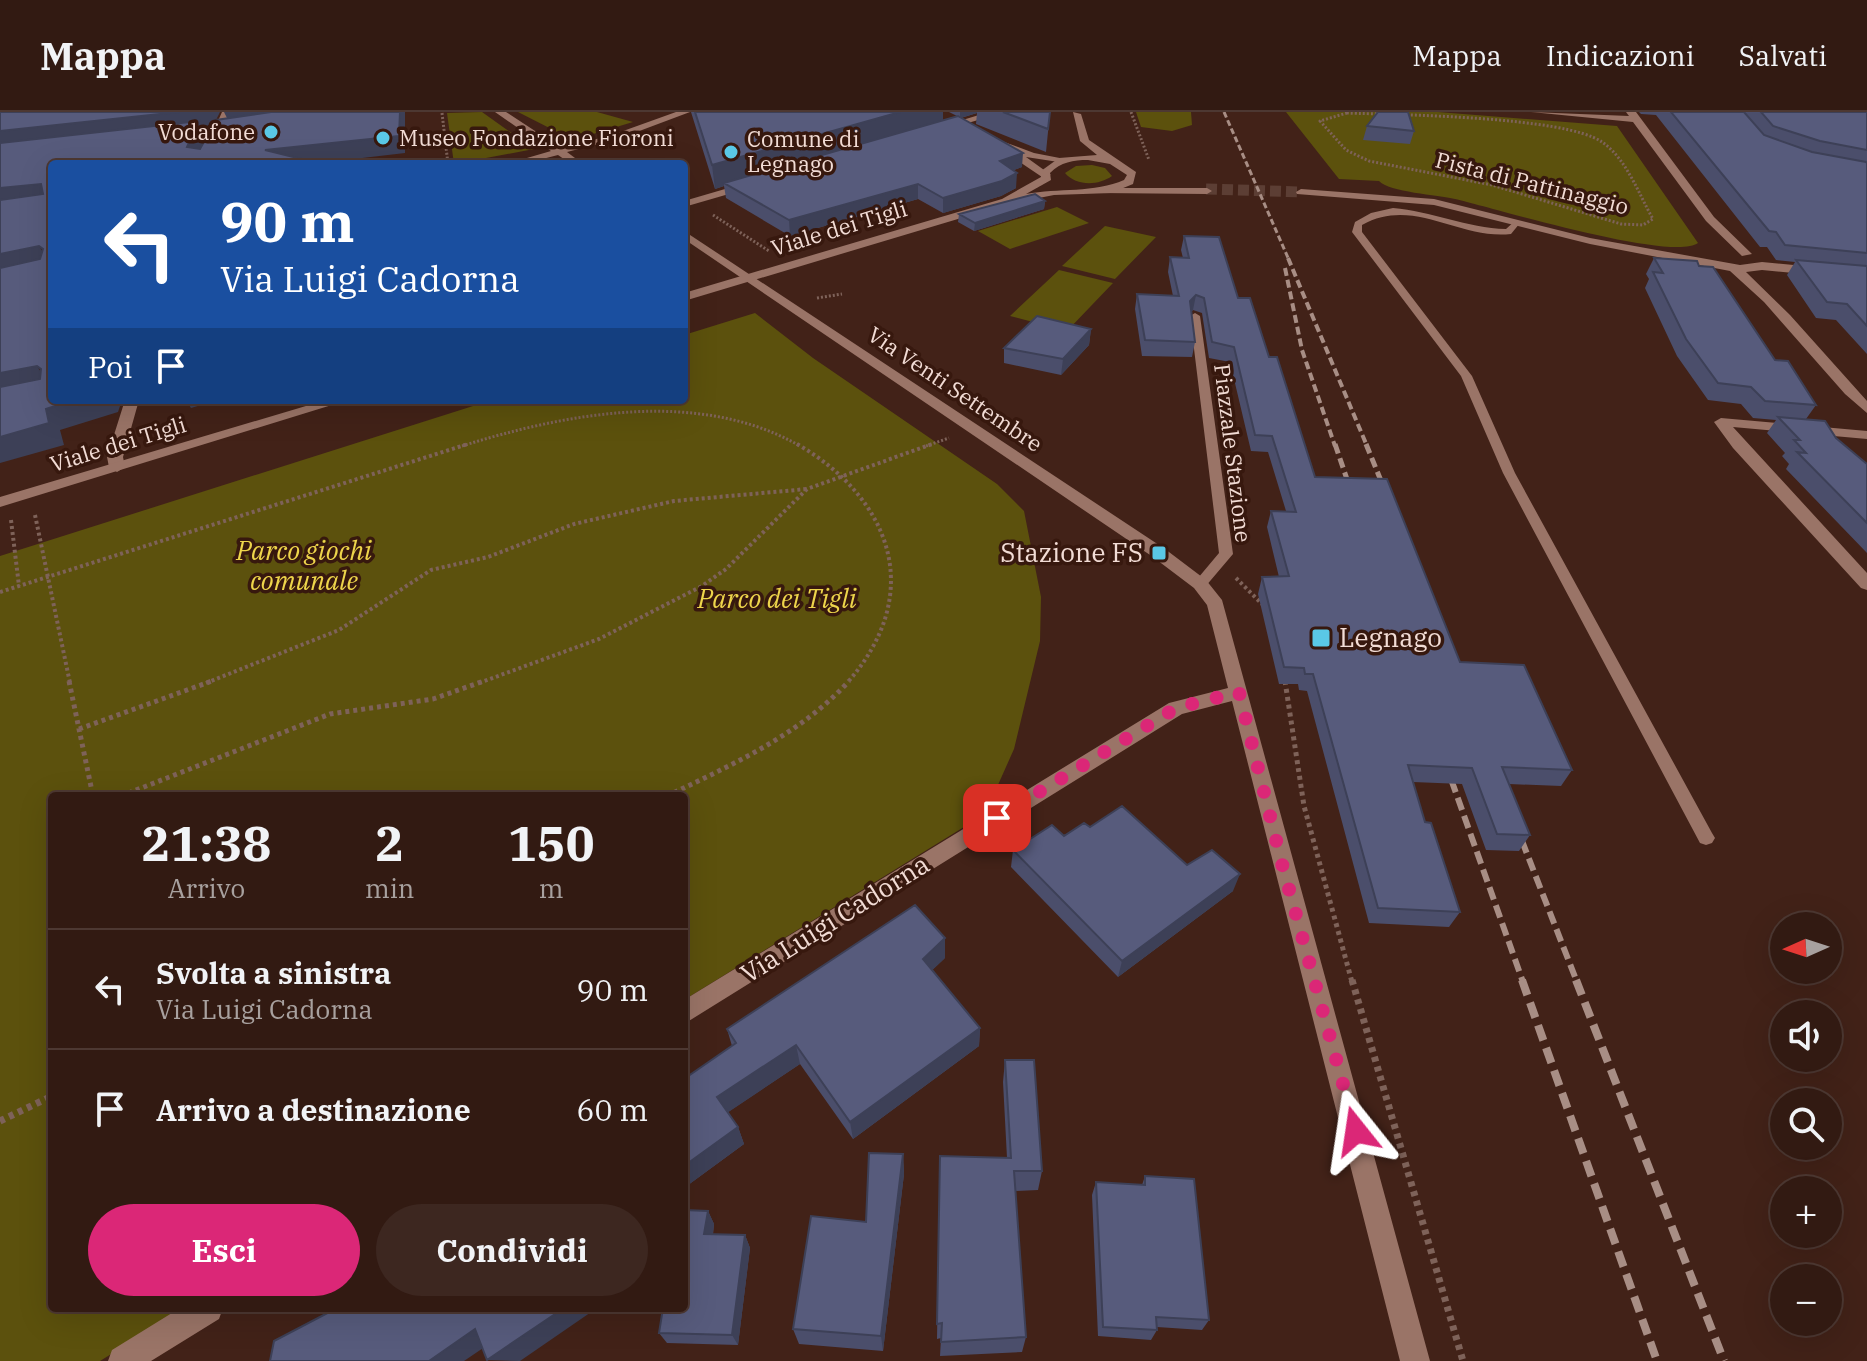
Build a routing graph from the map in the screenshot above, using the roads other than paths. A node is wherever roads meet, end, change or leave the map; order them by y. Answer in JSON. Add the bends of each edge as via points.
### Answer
{"nodes":[{"id":1,"x":227,"y":112,"type":"edge"},
{"id":2,"x":500,"y":112,"type":"edge"},
{"id":3,"x":685,"y":112,"type":"edge"},
{"id":4,"x":1000,"y":112,"type":"edge"},
{"id":5,"x":1536,"y":112,"type":"edge"},
{"id":6,"x":1076,"y":113,"type":"edge"},
{"id":7,"x":1634,"y":115,"type":"edge"},
{"id":8,"x":946,"y":118,"type":"edge"},
{"id":9,"x":958,"y":123,"type":"junction"},
{"id":10,"x":970,"y":130,"type":"edge"},
{"id":11,"x":223,"y":131,"type":"junction"},
{"id":12,"x":206,"y":133,"type":"edge"},
{"id":13,"x":925,"y":133,"type":"edge"},
{"id":14,"x":983,"y":136,"type":"edge"},
{"id":15,"x":996,"y":142,"type":"junction"},
{"id":16,"x":561,"y":152,"type":"junction"},
{"id":17,"x":1066,"y":159,"type":"junction"},
{"id":18,"x":206,"y":160,"type":"edge"},
{"id":19,"x":528,"y":160,"type":"edge"},
{"id":20,"x":572,"y":160,"type":"edge"},
{"id":21,"x":1115,"y":162,"type":"junction"},
{"id":22,"x":1130,"y":171,"type":"junction"},
{"id":23,"x":1046,"y":176,"type":"junction"},
{"id":24,"x":765,"y":180,"type":"edge"},
{"id":25,"x":1078,"y":190,"type":"junction"},
{"id":26,"x":1103,"y":191,"type":"junction"},
{"id":27,"x":1301,"y":192,"type":"tunnel mouth"},
{"id":28,"x":1006,"y":201,"type":"junction"},
{"id":29,"x":688,"y":203,"type":"edge"},
{"id":30,"x":1710,"y":219,"type":"junction"},
{"id":31,"x":1516,"y":223,"type":"junction"},
{"id":32,"x":688,"y":237,"type":"edge"},
{"id":33,"x":1724,"y":259,"type":"junction"},
{"id":34,"x":1756,"y":262,"type":"junction"},
{"id":35,"x":1867,"y":271,"type":"edge"},
{"id":36,"x":752,"y":277,"type":"junction"},
{"id":37,"x":688,"y":296,"type":"edge"},
{"id":38,"x":1775,"y":304,"type":"junction"},
{"id":39,"x":1195,"y":316,"type":"edge"},
{"id":40,"x":131,"y":404,"type":"edge"},
{"id":41,"x":328,"y":404,"type":"edge"},
{"id":42,"x":1867,"y":409,"type":"edge"},
{"id":43,"x":1867,"y":435,"type":"edge"},
{"id":44,"x":117,"y":467,"type":"junction"},
{"id":45,"x":4,"y":501,"type":"edge"},
{"id":46,"x":1200,"y":584,"type":"junction"},
{"id":47,"x":1867,"y":584,"type":"edge"},
{"id":48,"x":1239,"y":692,"type":"junction"},
{"id":49,"x":1706,"y":838,"type":"dead end"},
{"id":50,"x":688,"y":1011,"type":"edge"},
{"id":51,"x":202,"y":1312,"type":"edge"},
{"id":52,"x":123,"y":1361,"type":"edge"},
{"id":53,"x":1415,"y":1361,"type":"edge"}],
"edges":[{"from":1,"to":11,"type":"street"},
{"from":2,"to":16,"type":"street"},
{"from":3,"to":16,"type":"street"},
{"from":4,"to":9,"type":"street"},
{"from":5,"to":7,"type":"street"},
{"from":6,"to":17,"type":"street","via":[[1071,127],[1074,147]]},
{"from":6,"to":21,"type":"street","via":[[1085,141]]},
{"from":7,"to":30,"type":"street"},
{"from":8,"to":9,"type":"street"},
{"from":9,"to":10,"type":"street"},
{"from":9,"to":13,"type":"street"},
{"from":11,"to":12,"type":"street"},
{"from":11,"to":18,"type":"street"},
{"from":14,"to":15,"type":"street"},
{"from":15,"to":17,"type":"street","via":[[1032,156]]},
{"from":15,"to":23,"type":"street"},
{"from":16,"to":19,"type":"street"},
{"from":16,"to":20,"type":"street"},
{"from":17,"to":21,"type":"street"},
{"from":17,"to":23,"type":"street","name":"Viale dei Tigli","via":[[1050,166]]},
{"from":21,"to":22,"type":"street"},
{"from":22,"to":26,"type":"street","via":[[1129,182]]},
{"from":22,"to":26,"type":"street","name":"Viale dei Tigli","via":[[1206,190]]},
{"from":23,"to":25,"type":"street","name":"Viale dei Tigli"},
{"from":23,"to":28,"type":"street","name":"Viale dei Tigli"},
{"from":24,"to":29,"type":"street"},
{"from":25,"to":26,"type":"street","name":"Viale dei Tigli"},
{"from":25,"to":28,"type":"street","name":"Viale dei Tigli"},
{"from":27,"to":31,"type":"street","via":[[1411,199]]},
{"from":28,"to":36,"type":"street","name":"Viale dei Tigli"},
{"from":30,"to":33,"type":"street"},
{"from":30,"to":34,"type":"street"},
{"from":31,"to":33,"type":"street","via":[[1590,241]]},
{"from":31,"to":49,"type":"lane","via":[[1508,232],[1495,233],[1384,212],[1367,217],[1357,232],[1466,376],[1509,473]]},
{"from":32,"to":36,"type":"street","name":"Via Venti Settembre"},
{"from":33,"to":34,"type":"street"},
{"from":33,"to":34,"type":"street"},
{"from":33,"to":38,"type":"street"},
{"from":34,"to":35,"type":"street"},
{"from":34,"to":38,"type":"street"},
{"from":36,"to":37,"type":"street","name":"Viale dei Tigli"},
{"from":36,"to":46,"type":"street","name":"Via Venti Settembre"},
{"from":38,"to":42,"type":"street","via":[[1815,356]]},
{"from":39,"to":46,"type":"lane","name":"Piazzale Stazione","via":[[1226,554]]},
{"from":40,"to":44,"type":"street","via":[[115,457]]},
{"from":41,"to":44,"type":"street","name":"Viale dei Tigli"},
{"from":43,"to":47,"type":"street","via":[[1721,422]]},
{"from":44,"to":45,"type":"street","name":"Viale dei Tigli"},
{"from":46,"to":48,"type":"street","via":[[1221,616]]},
{"from":48,"to":50,"type":"street","name":"Via Luigi Cadorna","via":[[1176,708]]},
{"from":48,"to":53,"type":"street"},
{"from":51,"to":52,"type":"street"}]}
